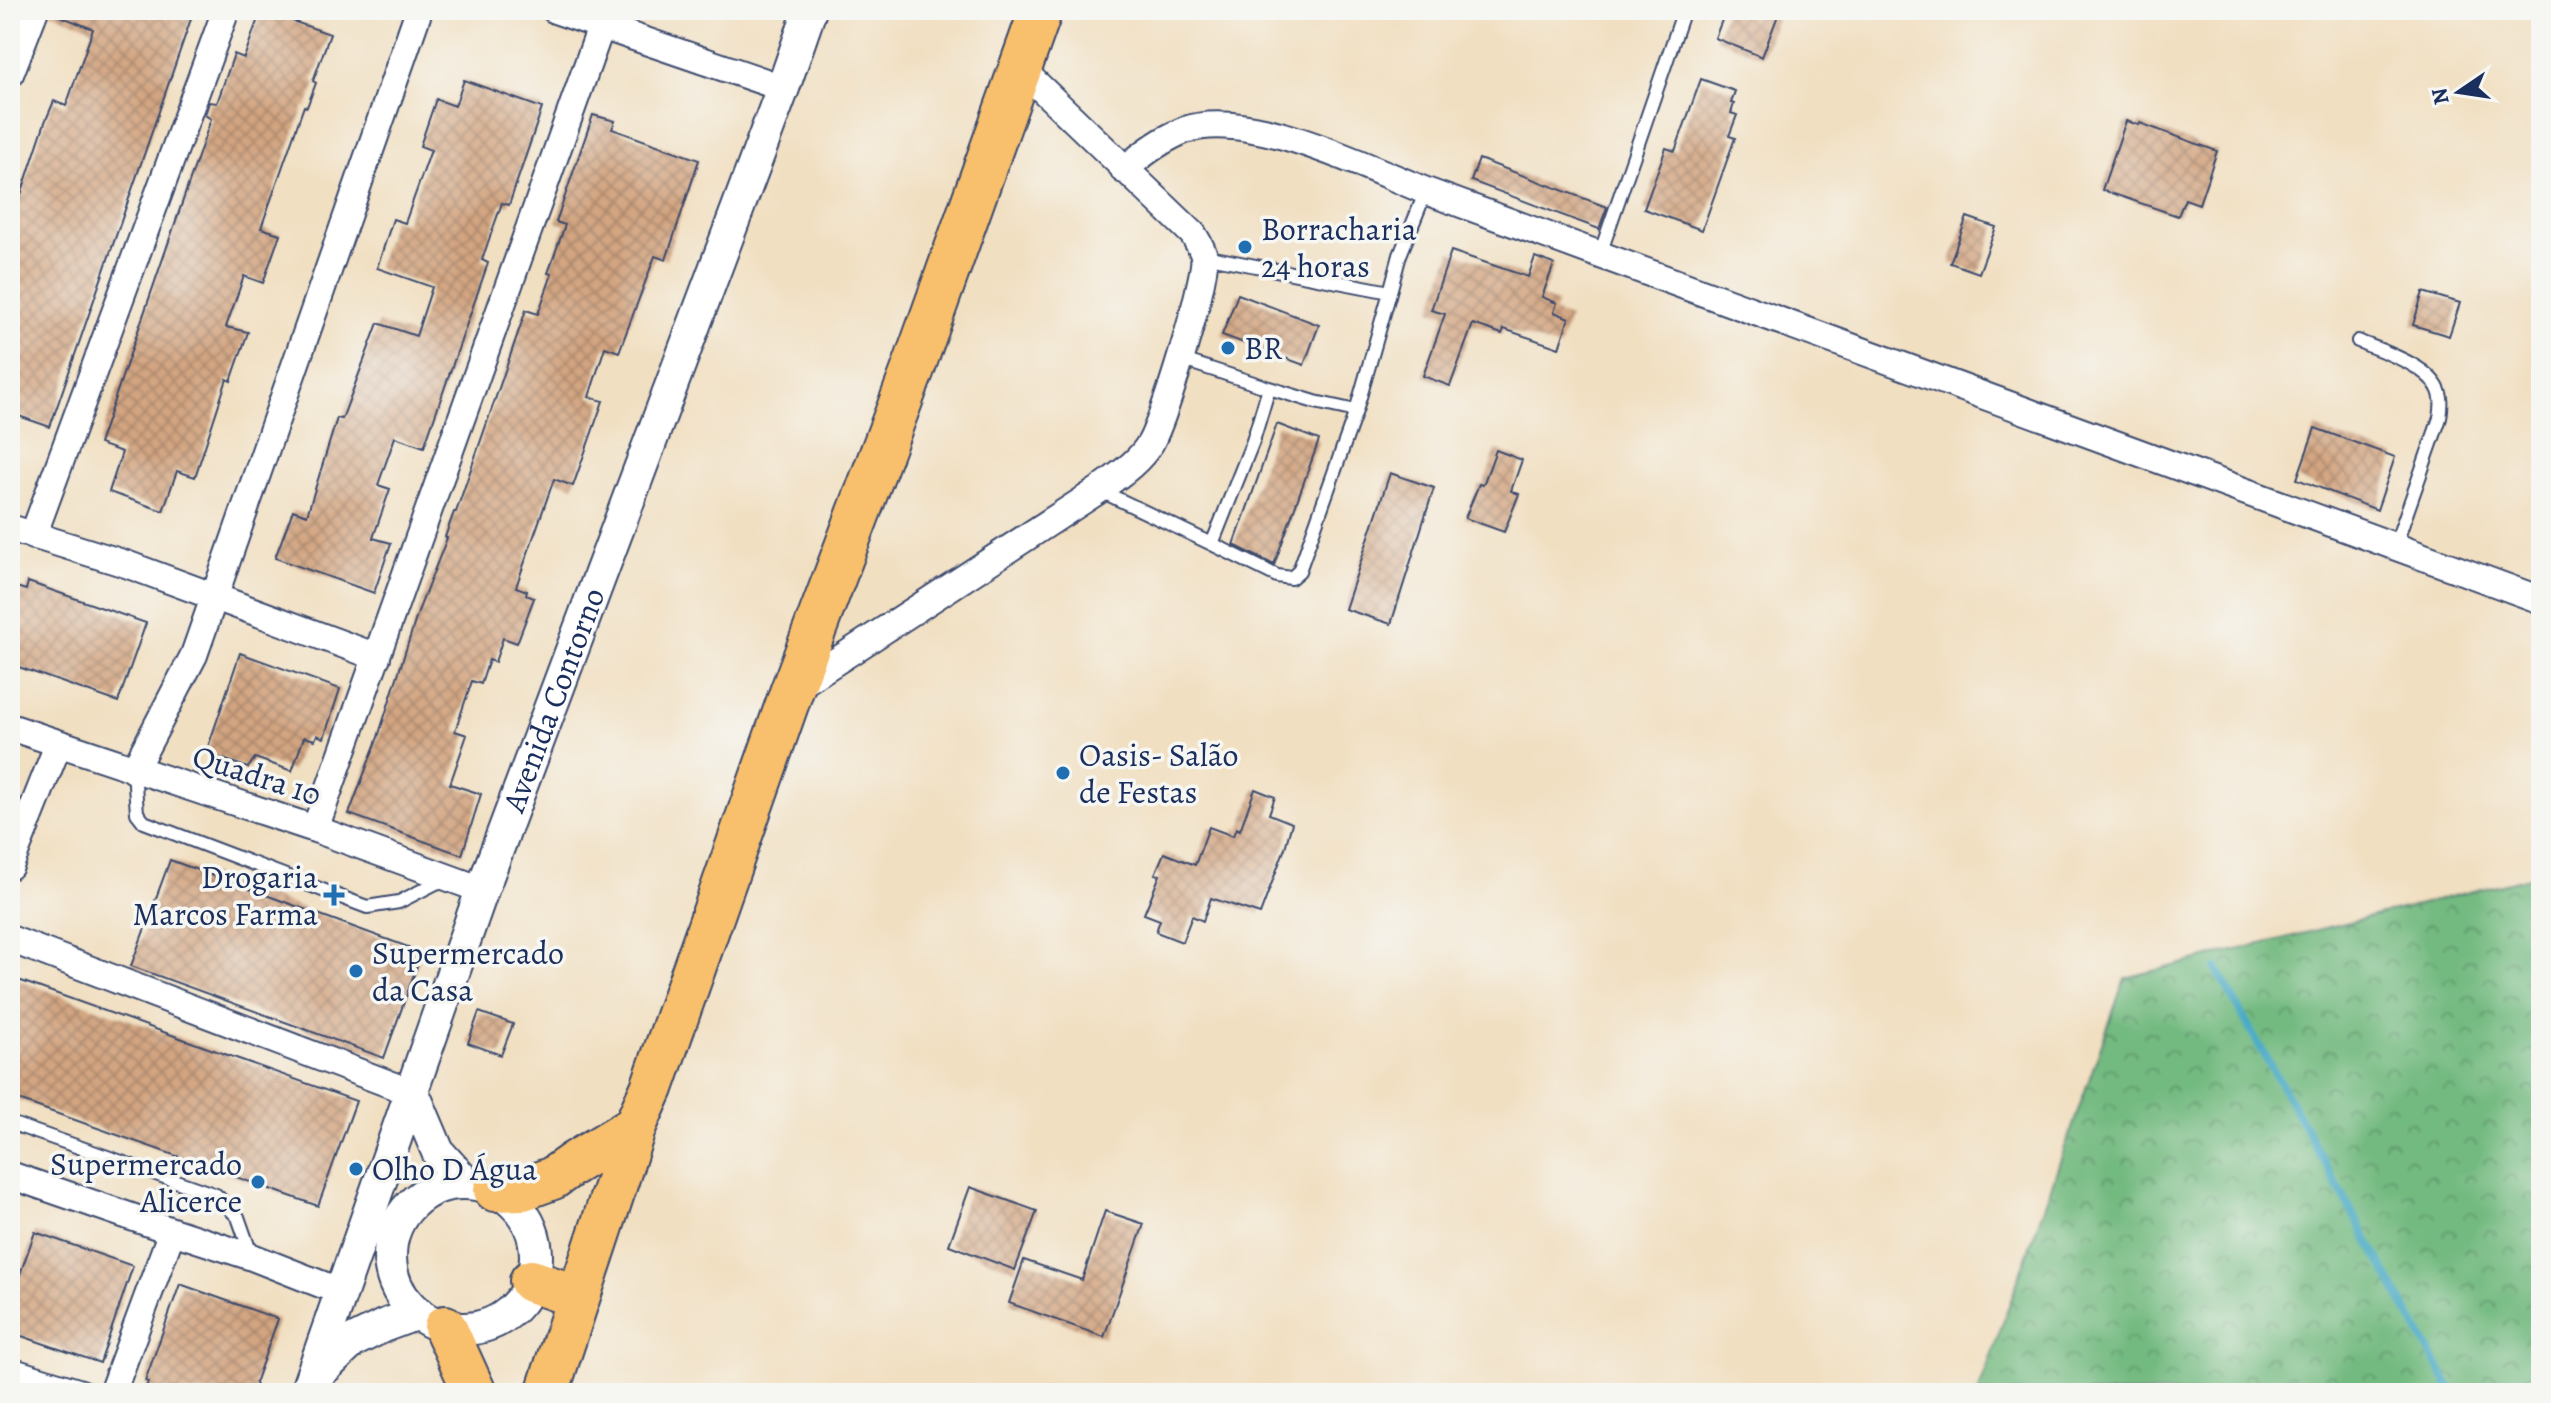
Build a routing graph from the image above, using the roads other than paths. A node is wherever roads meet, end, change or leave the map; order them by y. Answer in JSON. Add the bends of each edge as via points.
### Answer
{"nodes":[{"id":1,"x":35,"y":10,"type":"edge"},
{"id":2,"x":226,"y":10,"type":"edge"},
{"id":3,"x":419,"y":10,"type":"edge"},
{"id":4,"x":555,"y":10,"type":"edge"},
{"id":5,"x":810,"y":10,"type":"edge"},
{"id":6,"x":1041,"y":10,"type":"edge"},
{"id":7,"x":1684,"y":10,"type":"edge"},
{"id":8,"x":605,"y":18,"type":"edge"},
{"id":9,"x":1021,"y":69,"type":"junction"},
{"id":10,"x":10,"y":74,"type":"edge"},
{"id":11,"x":783,"y":88,"type":"junction"},
{"id":12,"x":1124,"y":170,"type":"junction"},
{"id":13,"x":1426,"y":191,"type":"junction"},
{"id":14,"x":1600,"y":254,"type":"junction"},
{"id":15,"x":1204,"y":256,"type":"junction"},
{"id":16,"x":1390,"y":292,"type":"junction"},
{"id":17,"x":2358,"y":341,"type":"dead end"},
{"id":18,"x":1180,"y":359,"type":"junction"},
{"id":19,"x":1269,"y":388,"type":"junction"},
{"id":20,"x":1356,"y":411,"type":"junction"},
{"id":21,"x":1099,"y":490,"type":"junction"},
{"id":22,"x":21,"y":532,"type":"edge"},
{"id":23,"x":1212,"y":544,"type":"junction"},
{"id":24,"x":2395,"y":546,"type":"junction"},
{"id":25,"x":213,"y":597,"type":"junction"},
{"id":26,"x":2541,"y":600,"type":"edge"},
{"id":27,"x":377,"y":657,"type":"junction"},
{"id":28,"x":792,"y":690,"type":"junction"},
{"id":29,"x":10,"y":727,"type":"edge"},
{"id":30,"x":58,"y":745,"type":"junction"},
{"id":31,"x":134,"y":770,"type":"junction"},
{"id":32,"x":315,"y":829,"type":"junction"},
{"id":33,"x":10,"y":866,"type":"edge"},
{"id":34,"x":448,"y":878,"type":"junction"},
{"id":35,"x":482,"y":890,"type":"junction"},
{"id":36,"x":10,"y":939,"type":"edge"},
{"id":37,"x":413,"y":1093,"type":"junction"},
{"id":38,"x":10,"y":1123,"type":"edge"},
{"id":39,"x":635,"y":1126,"type":"junction"},
{"id":40,"x":10,"y":1175,"type":"edge"},
{"id":41,"x":480,"y":1186,"type":"junction"},
{"id":42,"x":381,"y":1224,"type":"junction"},
{"id":43,"x":172,"y":1231,"type":"junction"},
{"id":44,"x":252,"y":1257,"type":"junction"},
{"id":45,"x":531,"y":1281,"type":"junction"},
{"id":46,"x":341,"y":1292,"type":"junction"},
{"id":47,"x":578,"y":1297,"type":"junction"},
{"id":48,"x":431,"y":1320,"type":"junction"},
{"id":49,"x":10,"y":1371,"type":"edge"},
{"id":50,"x":308,"y":1387,"type":"edge"},
{"id":51,"x":81,"y":1393,"type":"edge"},
{"id":52,"x":112,"y":1393,"type":"edge"},
{"id":53,"x":475,"y":1393,"type":"edge"},
{"id":54,"x":547,"y":1393,"type":"edge"}],
"edges":[{"from":1,"to":10,"type":"street"},
{"from":2,"to":22,"type":"street"},
{"from":3,"to":25,"type":"street"},
{"from":4,"to":8,"type":"street"},
{"from":5,"to":11,"type":"street","name":"Avenida Contorno"},
{"from":6,"to":9,"type":"highway"},
{"from":7,"to":14,"type":"lane"},
{"from":8,"to":11,"type":"street"},
{"from":8,"to":27,"type":"street"},
{"from":9,"to":12,"type":"street"},
{"from":9,"to":28,"type":"highway"},
{"from":11,"to":35,"type":"street","name":"Avenida Contorno"},
{"from":12,"to":13,"type":"street","via":[[1187,129],[1241,127],[1282,134]]},
{"from":12,"to":15,"type":"street","via":[[1193,234]]},
{"from":13,"to":14,"type":"street"},
{"from":13,"to":16,"type":"lane"},
{"from":14,"to":24,"type":"street"},
{"from":15,"to":16,"type":"lane"},
{"from":15,"to":18,"type":"street"},
{"from":16,"to":20,"type":"lane"},
{"from":17,"to":24,"type":"lane","via":[[2421,369],[2441,396],[2440,418]]},
{"from":18,"to":19,"type":"lane"},
{"from":18,"to":21,"type":"street","via":[[1151,443]]},
{"from":19,"to":20,"type":"lane"},
{"from":19,"to":23,"type":"lane"},
{"from":20,"to":23,"type":"lane","via":[[1299,571],[1291,578],[1277,576]]},
{"from":21,"to":23,"type":"lane"},
{"from":21,"to":28,"type":"street"},
{"from":22,"to":25,"type":"street"},
{"from":24,"to":26,"type":"street"},
{"from":25,"to":27,"type":"street"},
{"from":25,"to":31,"type":"street","via":[[194,655]]},
{"from":27,"to":32,"type":"street"},
{"from":28,"to":39,"type":"highway"},
{"from":29,"to":30,"type":"street","name":"Quadra 10"},
{"from":30,"to":31,"type":"street","name":"Quadra 10"},
{"from":30,"to":33,"type":"street"},
{"from":31,"to":32,"type":"street","name":"Quadra 10"},
{"from":31,"to":34,"type":"lane","via":[[137,813],[144,822],[367,907],[399,902]]},
{"from":32,"to":34,"type":"street","name":"Quadra 10"},
{"from":34,"to":35,"type":"street","name":"Quadra 10"},
{"from":35,"to":37,"type":"street","name":"Avenida Contorno"},
{"from":36,"to":37,"type":"street"},
{"from":37,"to":41,"type":"street","via":[[438,1152]]},
{"from":37,"to":42,"type":"street","name":"Avenida Contorno"},
{"from":38,"to":44,"type":"lane","via":[[216,1195],[238,1217]]},
{"from":39,"to":41,"type":"highway","via":[[553,1178],[523,1189]]},
{"from":39,"to":47,"type":"highway"},
{"from":40,"to":43,"type":"street"},
{"from":41,"to":42,"type":"street","via":[[435,1187]]},
{"from":41,"to":45,"type":"street","via":[[519,1209],[527,1222],[536,1251]]},
{"from":42,"to":46,"type":"street","name":"Avenida Contorno"},
{"from":42,"to":48,"type":"street","via":[[398,1290]]},
{"from":43,"to":44,"type":"street"},
{"from":43,"to":52,"type":"street"},
{"from":44,"to":46,"type":"street"},
{"from":45,"to":47,"type":"highway"},
{"from":45,"to":48,"type":"street","via":[[503,1317],[475,1328]]},
{"from":46,"to":50,"type":"street","name":"Avenida Contorno"},
{"from":47,"to":54,"type":"highway"},
{"from":48,"to":50,"type":"street","via":[[383,1326],[353,1341]]},
{"from":48,"to":53,"type":"highway"},
{"from":49,"to":51,"type":"street"}]}
